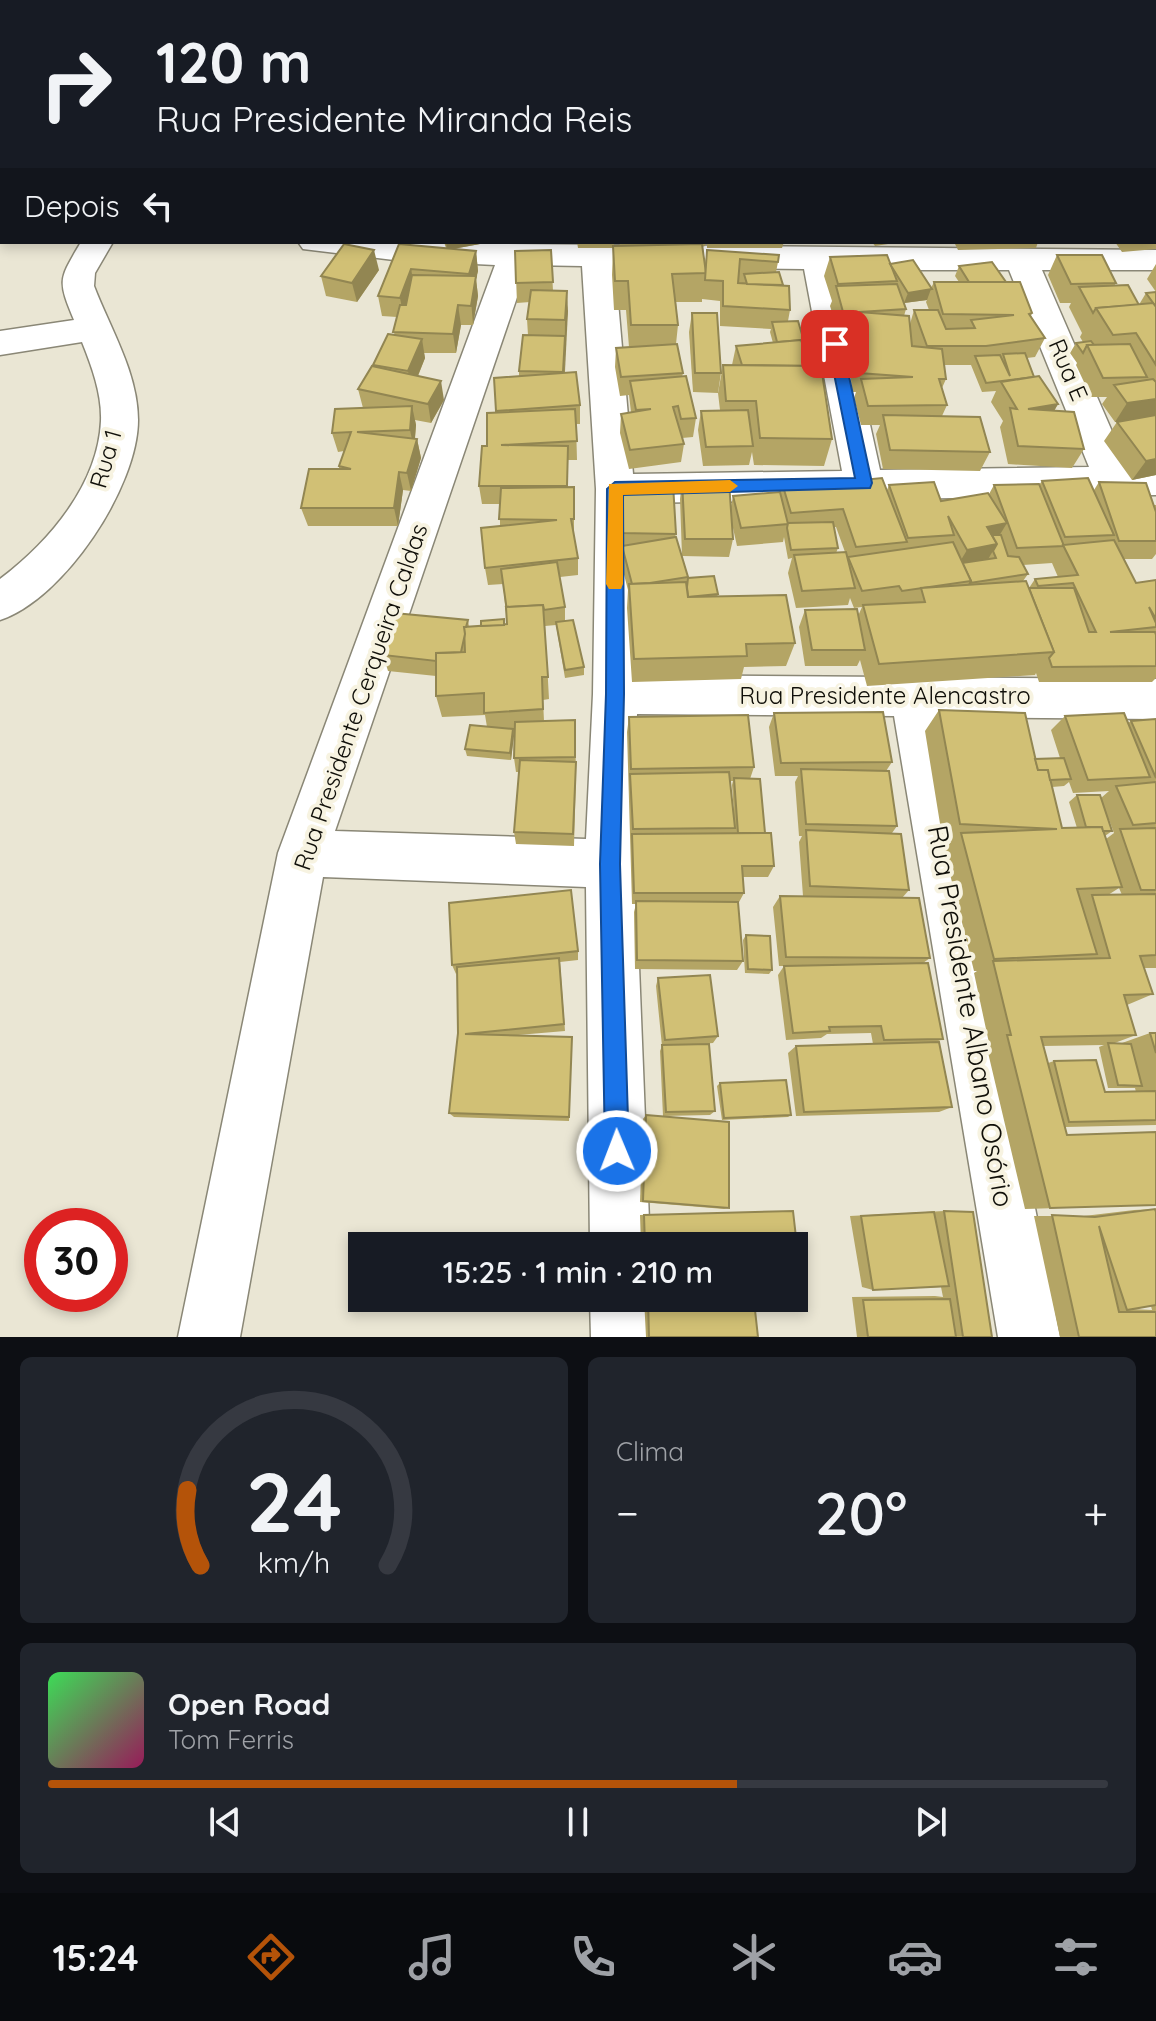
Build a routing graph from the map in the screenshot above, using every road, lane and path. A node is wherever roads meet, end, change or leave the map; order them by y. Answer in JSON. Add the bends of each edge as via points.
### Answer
{"nodes":[{"id":1,"x":96,"y":244,"type":"edge"},
{"id":2,"x":329,"y":244,"type":"edge"},
{"id":3,"x":515,"y":255,"type":"junction"},
{"id":4,"x":598,"y":256,"type":"junction"},
{"id":5,"x":818,"y":260,"type":"junction"},
{"id":6,"x":1021,"y":260,"type":"junction"},
{"id":7,"x":1156,"y":260,"type":"edge"},
{"id":8,"x":93,"y":329,"type":"junction"},
{"id":9,"x":0,"y":343,"type":"edge"},
{"id":10,"x":1156,"y":480,"type":"edge"},
{"id":11,"x":1114,"y":481,"type":"junction"},
{"id":12,"x":864,"y":483,"type":"junction"},
{"id":13,"x":615,"y":489,"type":"junction"},
{"id":14,"x":0,"y":603,"type":"edge"},
{"id":15,"x":615,"y":694,"type":"junction"},
{"id":16,"x":913,"y":695,"type":"junction"},
{"id":17,"x":1156,"y":699,"type":"edge"},
{"id":18,"x":303,"y":853,"type":"junction"},
{"id":19,"x":610,"y":864,"type":"junction"},
{"id":20,"x":620,"y":1232,"type":"edge"},
{"id":21,"x":621,"y":1312,"type":"edge"},
{"id":22,"x":209,"y":1337,"type":"edge"},
{"id":23,"x":622,"y":1337,"type":"edge"},
{"id":24,"x":1029,"y":1337,"type":"edge"}],
"edges":[{"from":1,"to":8,"type":"street","name":"Rua 1","via":[[77,286]]},
{"from":2,"to":3,"type":"street"},
{"from":3,"to":4,"type":"street"},
{"from":3,"to":18,"type":"street","name":"Rua Presidente Cerqueira Caldas"},
{"from":4,"to":5,"type":"street"},
{"from":4,"to":13,"type":"street"},
{"from":5,"to":6,"type":"street"},
{"from":5,"to":12,"type":"street"},
{"from":6,"to":7,"type":"street"},
{"from":6,"to":11,"type":"street","name":"Rua E"},
{"from":8,"to":9,"type":"street"},
{"from":8,"to":14,"type":"street","name":"Rua 1","via":[[116,391],[118,430],[105,481],[74,535]]},
{"from":10,"to":11,"type":"street"},
{"from":11,"to":12,"type":"street"},
{"from":12,"to":13,"type":"street"},
{"from":13,"to":15,"type":"street"},
{"from":15,"to":16,"type":"street","name":"Rua Presidente Alencastro"},
{"from":15,"to":19,"type":"street"},
{"from":16,"to":17,"type":"street","name":"Rua Presidente Alencastro"},
{"from":16,"to":24,"type":"street","name":"Rua Presidente Albano Osório"},
{"from":18,"to":19,"type":"street"},
{"from":18,"to":22,"type":"street","name":"Rua Presidente Cerqueira Caldas"},
{"from":19,"to":20,"type":"street"},
{"from":21,"to":23,"type":"street"}]}
